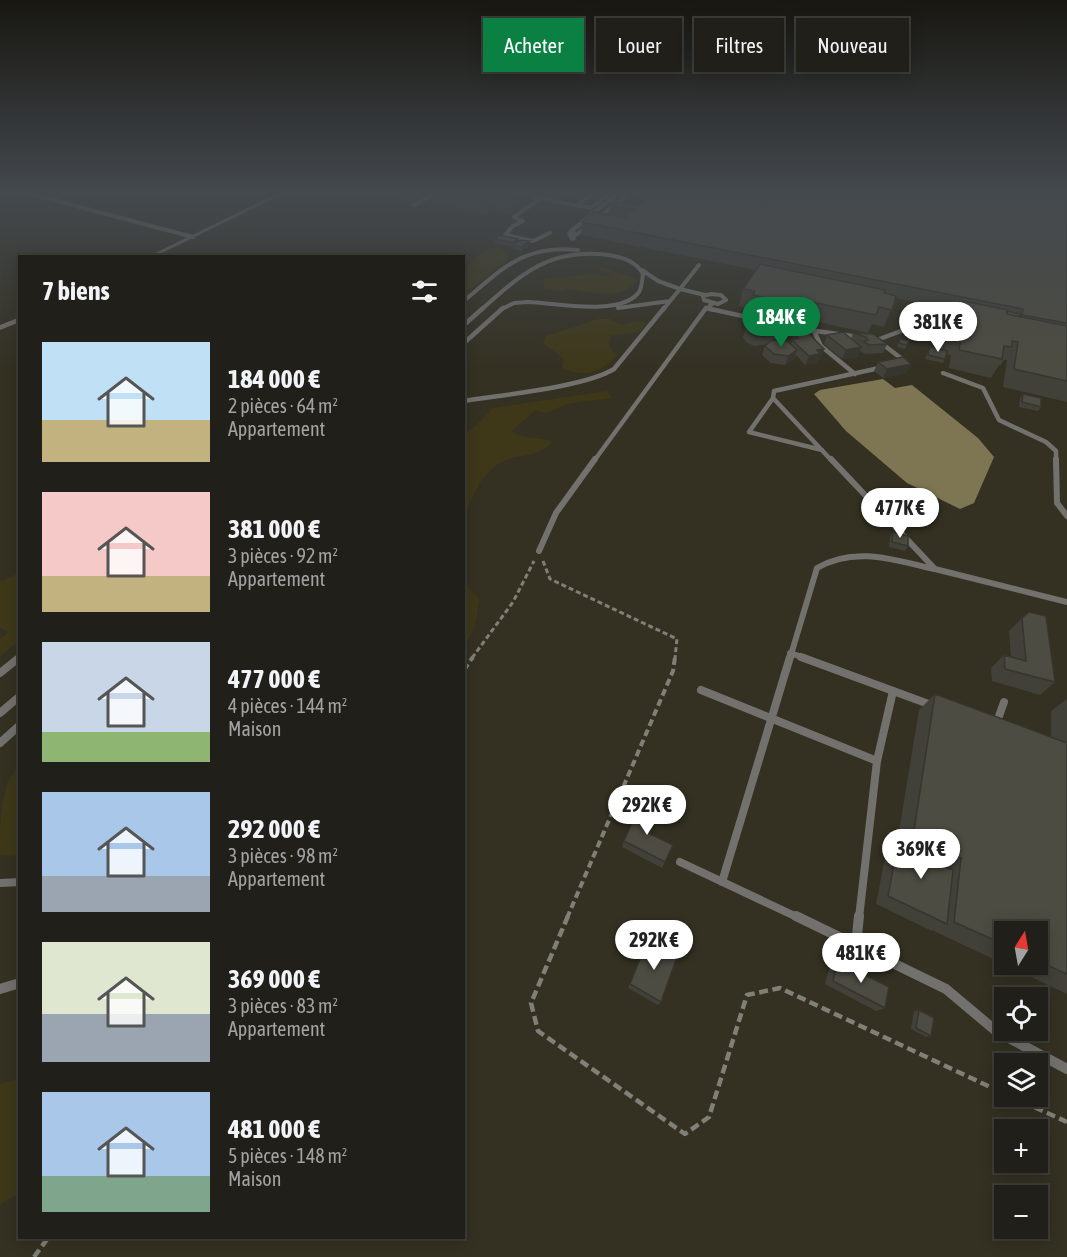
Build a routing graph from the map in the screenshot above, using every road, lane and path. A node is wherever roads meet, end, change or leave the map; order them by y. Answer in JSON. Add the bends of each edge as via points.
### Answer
{"nodes":[{"id":1,"x":526,"y":253,"type":"edge"},
{"id":2,"x":582,"y":253,"type":"edge"},
{"id":3,"x":590,"y":253,"type":"edge"},
{"id":4,"x":699,"y":264,"type":"dead end"},
{"id":5,"x":642,"y":270,"type":"junction"},
{"id":6,"x":680,"y":289,"type":"junction"},
{"id":7,"x":705,"y":295,"type":"junction"},
{"id":8,"x":465,"y":300,"type":"edge"},
{"id":9,"x":670,"y":301,"type":"junction"},
{"id":10,"x":712,"y":304,"type":"junction"},
{"id":11,"x":706,"y":308,"type":"junction"},
{"id":12,"x":604,"y":309,"type":"junction"},
{"id":13,"x":935,"y":312,"type":"dead end"},
{"id":14,"x":18,"y":318,"type":"edge"},
{"id":15,"x":465,"y":324,"type":"edge"},
{"id":16,"x":0,"y":326,"type":"edge"},
{"id":17,"x":814,"y":331,"type":"junction"},
{"id":18,"x":877,"y":340,"type":"junction"},
{"id":19,"x":465,"y":342,"type":"edge"},
{"id":20,"x":943,"y":373,"type":"dead end"},
{"id":21,"x":855,"y":374,"type":"junction"},
{"id":22,"x":773,"y":398,"type":"junction"},
{"id":23,"x":465,"y":401,"type":"edge"},
{"id":24,"x":822,"y":450,"type":"junction"},
{"id":25,"x":1067,"y":516,"type":"edge"},
{"id":26,"x":539,"y":551,"type":"junction"},
{"id":27,"x":935,"y":569,"type":"junction"},
{"id":28,"x":1067,"y":602,"type":"edge"},
{"id":29,"x":790,"y":653,"type":"junction"},
{"id":30,"x":18,"y":659,"type":"edge"},
{"id":31,"x":465,"y":669,"type":"edge"},
{"id":32,"x":0,"y":673,"type":"edge"},
{"id":33,"x":701,"y":690,"type":"dead end"},
{"id":34,"x":893,"y":691,"type":"junction"},
{"id":35,"x":18,"y":698,"type":"edge"},
{"id":36,"x":1004,"y":702,"type":"dead end"},
{"id":37,"x":946,"y":711,"type":"edge"},
{"id":38,"x":0,"y":713,"type":"edge"},
{"id":39,"x":770,"y":718,"type":"junction"},
{"id":40,"x":986,"y":722,"type":"edge"},
{"id":41,"x":18,"y":727,"type":"edge"},
{"id":42,"x":0,"y":743,"type":"edge"},
{"id":43,"x":878,"y":761,"type":"junction"},
{"id":44,"x":680,"y":862,"type":"dead end"},
{"id":45,"x":18,"y":882,"type":"edge"},
{"id":46,"x":722,"y":882,"type":"junction"},
{"id":47,"x":0,"y":883,"type":"edge"},
{"id":48,"x":856,"y":945,"type":"junction"},
{"id":49,"x":18,"y":984,"type":"edge"},
{"id":50,"x":0,"y":989,"type":"edge"},
{"id":51,"x":1067,"y":1068,"type":"edge"},
{"id":52,"x":994,"y":1089,"type":"edge"},
{"id":53,"x":1034,"y":1107,"type":"edge"},
{"id":54,"x":1067,"y":1122,"type":"edge"},
{"id":55,"x":47,"y":1239,"type":"edge"},
{"id":56,"x":34,"y":1257,"type":"edge"}],
"edges":[{"from":1,"to":8,"type":"lane"},
{"from":2,"to":15,"type":"lane","via":[[543,260]]},
{"from":3,"to":5,"type":"lane","via":[[622,258]]},
{"from":4,"to":6,"type":"lane"},
{"from":5,"to":6,"type":"lane"},
{"from":5,"to":12,"type":"lane","via":[[643,284],[637,294]]},
{"from":6,"to":7,"type":"lane"},
{"from":6,"to":9,"type":"lane"},
{"from":7,"to":10,"type":"lane","via":[[704,300]]},
{"from":7,"to":10,"type":"lane","via":[[726,298],[722,303]]},
{"from":9,"to":12,"type":"lane"},
{"from":9,"to":23,"type":"lane","via":[[606,374]]},
{"from":10,"to":11,"type":"lane"},
{"from":11,"to":17,"type":"lane"},
{"from":11,"to":26,"type":"lane","via":[[556,513]]},
{"from":12,"to":19,"type":"lane","via":[[544,301],[516,303],[502,309]]},
{"from":13,"to":18,"type":"lane","via":[[933,319]]},
{"from":14,"to":16,"type":"street"},
{"from":17,"to":18,"type":"lane"},
{"from":17,"to":21,"type":"lane","via":[[821,346]]},
{"from":18,"to":21,"type":"lane","via":[[906,362]]},
{"from":20,"to":25,"type":"lane","via":[[982,388],[999,420],[1046,442],[1056,451],[1057,503]]},
{"from":21,"to":22,"type":"lane","via":[[774,391]]},
{"from":22,"to":24,"type":"lane"},
{"from":22,"to":24,"type":"lane","via":[[749,432]]},
{"from":24,"to":27,"type":"lane"},
{"from":26,"to":31,"type":"path","via":[[513,602]]},
{"from":26,"to":52,"type":"path","via":[[550,579],[677,639],[673,671],[531,1003],[538,1031],[686,1134],[710,1117],[747,995],[780,988]]},
{"from":27,"to":28,"type":"lane"},
{"from":27,"to":29,"type":"lane","via":[[866,555],[829,559],[817,568]]},
{"from":29,"to":34,"type":"lane"},
{"from":29,"to":39,"type":"lane"},
{"from":30,"to":32,"type":"lane"},
{"from":33,"to":39,"type":"lane"},
{"from":34,"to":37,"type":"lane"},
{"from":34,"to":43,"type":"lane"},
{"from":35,"to":38,"type":"lane"},
{"from":36,"to":40,"type":"lane","via":[[998,719]]},
{"from":39,"to":43,"type":"lane"},
{"from":39,"to":46,"type":"lane"},
{"from":41,"to":42,"type":"lane"},
{"from":43,"to":48,"type":"lane"},
{"from":44,"to":46,"type":"lane"},
{"from":45,"to":47,"type":"lane"},
{"from":46,"to":48,"type":"lane"},
{"from":48,"to":51,"type":"lane","via":[[946,989],[996,1031]]},
{"from":49,"to":50,"type":"lane"},
{"from":53,"to":54,"type":"path"},
{"from":55,"to":56,"type":"path"}]}
